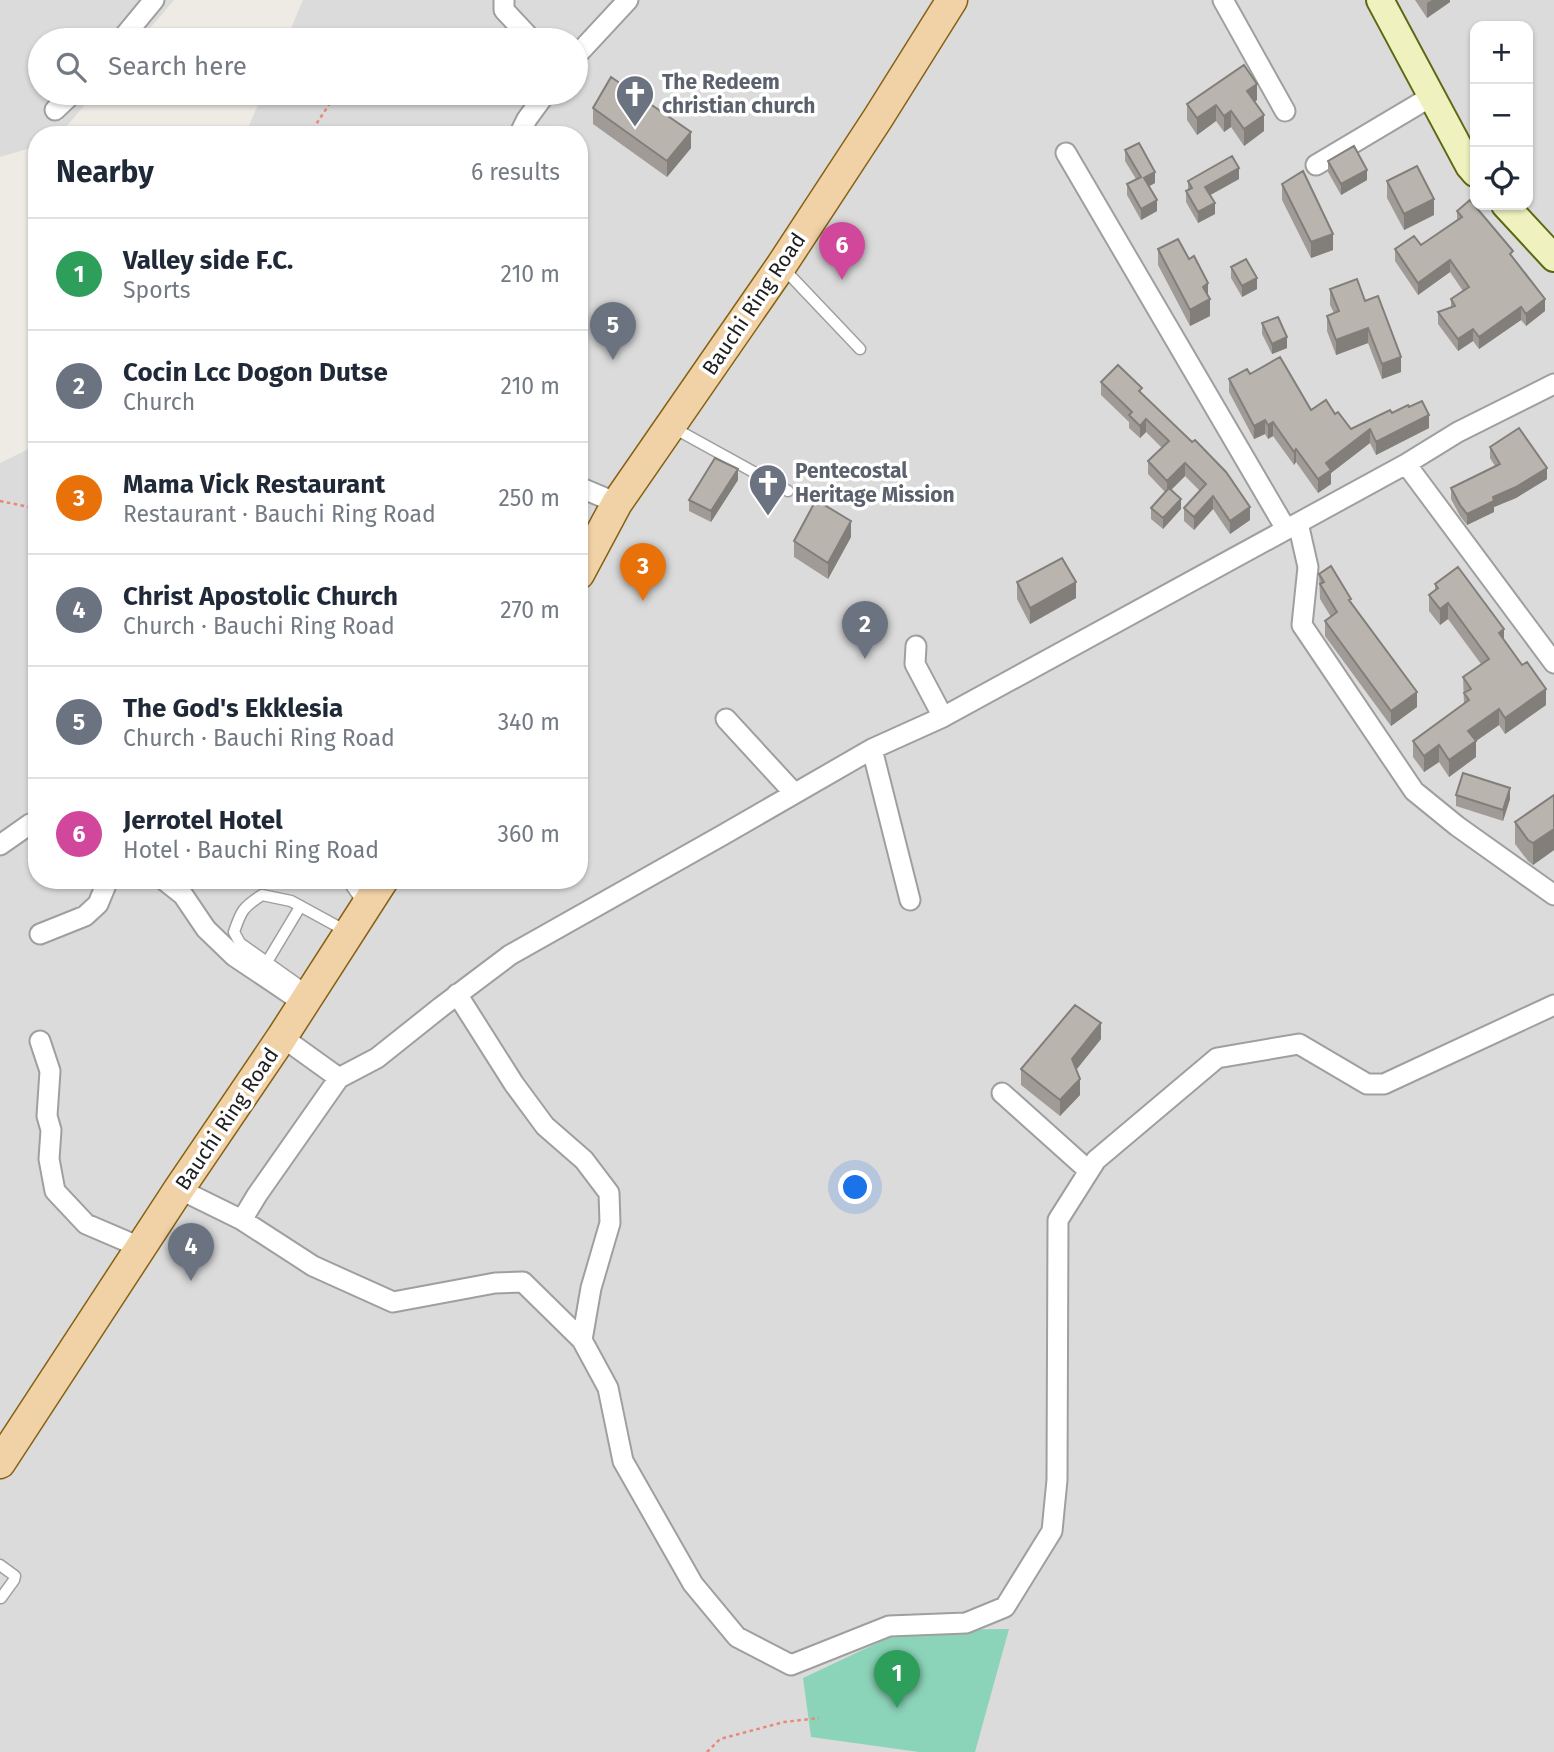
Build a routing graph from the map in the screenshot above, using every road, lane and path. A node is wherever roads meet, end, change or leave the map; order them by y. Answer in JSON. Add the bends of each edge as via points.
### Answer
{"nodes":[{"id":1,"x":154,"y":0,"type":"edge"},
{"id":2,"x":504,"y":0,"type":"edge"},
{"id":3,"x":628,"y":0,"type":"edge"},
{"id":4,"x":952,"y":0,"type":"edge"},
{"id":5,"x":1248,"y":0,"type":"edge"},
{"id":6,"x":1380,"y":0,"type":"edge"},
{"id":7,"x":1227,"y":5,"type":"edge"},
{"id":8,"x":131,"y":28,"type":"edge"},
{"id":9,"x":521,"y":28,"type":"edge"},
{"id":10,"x":588,"y":43,"type":"edge"},
{"id":11,"x":1432,"y":96,"type":"junction"},
{"id":12,"x":60,"y":105,"type":"edge"},
{"id":13,"x":329,"y":105,"type":"edge"},
{"id":14,"x":537,"y":105,"type":"edge"},
{"id":15,"x":55,"y":110,"type":"dead end"},
{"id":16,"x":1285,"y":111,"type":"dead end"},
{"id":17,"x":315,"y":126,"type":"edge"},
{"id":18,"x":524,"y":126,"type":"edge"},
{"id":19,"x":1066,"y":153,"type":"dead end"},
{"id":20,"x":1316,"y":165,"type":"dead end"},
{"id":21,"x":1470,"y":167,"type":"edge"},
{"id":22,"x":1510,"y":210,"type":"edge"},
{"id":23,"x":1554,"y":257,"type":"edge"},
{"id":24,"x":781,"y":267,"type":"junction"},
{"id":25,"x":860,"y":349,"type":"dead end"},
{"id":26,"x":1554,"y":384,"type":"edge"},
{"id":27,"x":671,"y":426,"type":"junction"},
{"id":28,"x":1406,"y":464,"type":"junction"},
{"id":29,"x":588,"y":491,"type":"edge"},
{"id":30,"x":788,"y":491,"type":"dead end"},
{"id":31,"x":0,"y":501,"type":"edge"},
{"id":32,"x":617,"y":503,"type":"junction"},
{"id":33,"x":28,"y":507,"type":"edge"},
{"id":34,"x":1292,"y":526,"type":"junction"},
{"id":35,"x":588,"y":557,"type":"edge"},
{"id":36,"x":1554,"y":632,"type":"edge"},
{"id":37,"x":1532,"y":633,"type":"junction"},
{"id":38,"x":916,"y":646,"type":"dead end"},
{"id":39,"x":1554,"y":663,"type":"edge"},
{"id":40,"x":943,"y":717,"type":"junction"},
{"id":41,"x":726,"y":719,"type":"dead end"},
{"id":42,"x":872,"y":749,"type":"junction"},
{"id":43,"x":794,"y":793,"type":"junction"},
{"id":44,"x":28,"y":825,"type":"edge"},
{"id":45,"x":0,"y":845,"type":"edge"},
{"id":46,"x":104,"y":889,"type":"edge"},
{"id":47,"x":175,"y":889,"type":"edge"},
{"id":48,"x":353,"y":889,"type":"edge"},
{"id":49,"x":377,"y":889,"type":"edge"},
{"id":50,"x":1554,"y":895,"type":"edge"},
{"id":51,"x":910,"y":900,"type":"dead end"},
{"id":52,"x":300,"y":907,"type":"junction"},
{"id":53,"x":365,"y":908,"type":"junction"},
{"id":54,"x":349,"y":933,"type":"junction"},
{"id":55,"x":40,"y":934,"type":"dead end"},
{"id":56,"x":267,"y":962,"type":"junction"},
{"id":57,"x":457,"y":995,"type":"junction"},
{"id":58,"x":307,"y":998,"type":"junction"},
{"id":59,"x":1554,"y":1005,"type":"edge"},
{"id":60,"x":282,"y":1037,"type":"junction"},
{"id":61,"x":40,"y":1041,"type":"dead end"},
{"id":62,"x":339,"y":1078,"type":"junction"},
{"id":63,"x":1002,"y":1093,"type":"dead end"},
{"id":64,"x":1089,"y":1171,"type":"junction"},
{"id":65,"x":179,"y":1189,"type":"junction"},
{"id":66,"x":242,"y":1220,"type":"junction"},
{"id":67,"x":142,"y":1248,"type":"junction"},
{"id":68,"x":582,"y":1340,"type":"junction"},
{"id":69,"x":4,"y":1446,"type":"edge"},
{"id":70,"x":0,"y":1565,"type":"edge"},
{"id":71,"x":1,"y":1598,"type":"edge"},
{"id":72,"x":819,"y":1718,"type":"dead end"},
{"id":73,"x":707,"y":1752,"type":"edge"}],
"edges":[{"from":1,"to":8,"type":"street"},
{"from":2,"to":9,"type":"street","via":[[504,10]]},
{"from":3,"to":10,"type":"street"},
{"from":4,"to":24,"type":"main road","name":"Bauchi Ring Road"},
{"from":5,"to":7,"type":"street"},
{"from":6,"to":11,"type":"street"},
{"from":7,"to":16,"type":"street"},
{"from":11,"to":20,"type":"street"},
{"from":11,"to":21,"type":"street"},
{"from":12,"to":15,"type":"street"},
{"from":13,"to":17,"type":"path"},
{"from":14,"to":18,"type":"street"},
{"from":19,"to":34,"type":"street"},
{"from":22,"to":23,"type":"street"},
{"from":24,"to":25,"type":"lane"},
{"from":24,"to":27,"type":"main road","name":"Bauchi Ring Road"},
{"from":26,"to":28,"type":"street"},
{"from":27,"to":30,"type":"lane"},
{"from":27,"to":32,"type":"main road","name":"Bauchi Ring Road"},
{"from":28,"to":34,"type":"street"},
{"from":28,"to":37,"type":"street"},
{"from":29,"to":32,"type":"street"},
{"from":31,"to":33,"type":"path"},
{"from":32,"to":35,"type":"main road","name":"Bauchi Ring Road"},
{"from":34,"to":40,"type":"street"},
{"from":34,"to":50,"type":"street","via":[[1307,567],[1302,625],[1415,791]]},
{"from":36,"to":37,"type":"street"},
{"from":37,"to":39,"type":"street"},
{"from":38,"to":40,"type":"street","via":[[915,664]]},
{"from":40,"to":42,"type":"street"},
{"from":41,"to":43,"type":"street"},
{"from":42,"to":43,"type":"street"},
{"from":42,"to":51,"type":"street"},
{"from":43,"to":57,"type":"street","via":[[510,955]]},
{"from":44,"to":45,"type":"street"},
{"from":46,"to":55,"type":"street","via":[[98,904],[85,916]]},
{"from":47,"to":58,"type":"street","via":[[234,956]]},
{"from":48,"to":53,"type":"lane"},
{"from":49,"to":53,"type":"main road","name":"Bauchi Ring Road"},
{"from":52,"to":54,"type":"lane"},
{"from":52,"to":56,"type":"lane"},
{"from":52,"to":56,"type":"lane","via":[[262,895],[247,904],[234,932],[240,943]]},
{"from":53,"to":54,"type":"main road","name":"Bauchi Ring Road"},
{"from":54,"to":58,"type":"main road","name":"Bauchi Ring Road"},
{"from":56,"to":58,"type":"lane"},
{"from":57,"to":62,"type":"street","via":[[377,1058]]},
{"from":57,"to":68,"type":"street","via":[[545,1126],[584,1160],[609,1193],[610,1223]]},
{"from":58,"to":60,"type":"main road","name":"Bauchi Ring Road"},
{"from":59,"to":64,"type":"street","via":[[1384,1084],[1367,1084],[1298,1044],[1216,1058],[1096,1160]]},
{"from":60,"to":62,"type":"street"},
{"from":60,"to":65,"type":"main road","name":"Bauchi Ring Road"},
{"from":61,"to":67,"type":"street","via":[[50,1071],[47,1116],[55,1191],[86,1224]]},
{"from":62,"to":66,"type":"street"},
{"from":63,"to":64,"type":"street"},
{"from":64,"to":68,"type":"street","via":[[1059,1220],[1057,1480],[1052,1531],[1005,1607],[967,1623],[889,1626],[791,1665],[737,1637],[693,1584],[623,1461],[608,1388]]},
{"from":65,"to":66,"type":"street"},
{"from":65,"to":67,"type":"main road","name":"Bauchi Ring Road"},
{"from":66,"to":68,"type":"street","via":[[313,1266],[393,1301],[523,1282]]},
{"from":67,"to":69,"type":"main road","name":"Bauchi Ring Road"},
{"from":70,"to":71,"type":"lane","via":[[15,1576]]},
{"from":72,"to":73,"type":"path","via":[[720,1738]]}]}
